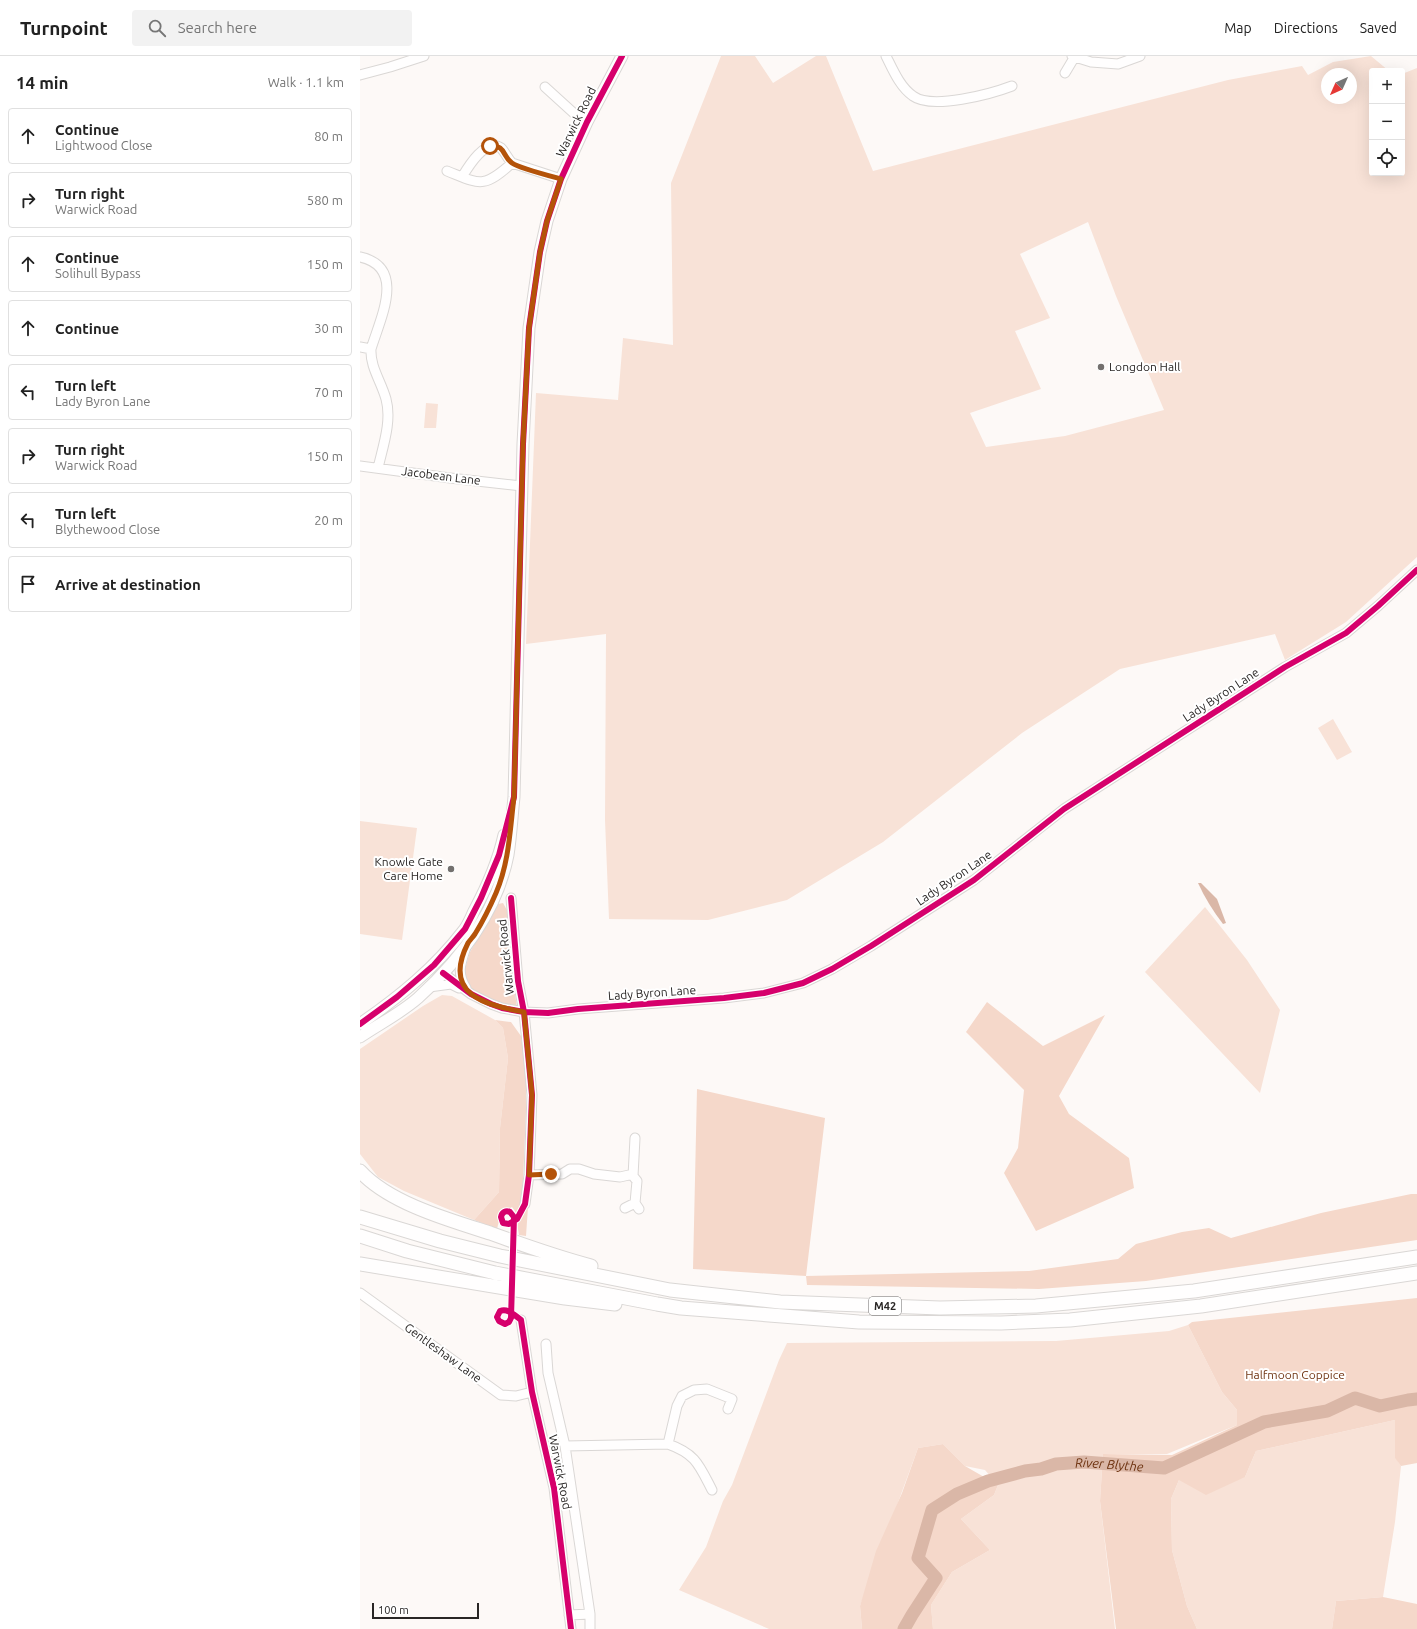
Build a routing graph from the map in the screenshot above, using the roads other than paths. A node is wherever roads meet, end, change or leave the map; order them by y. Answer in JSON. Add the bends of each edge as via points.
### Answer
{"nodes":[{"id":1,"x":424,"y":56,"type":"edge"},
{"id":2,"x":622,"y":56,"type":"edge"},
{"id":3,"x":886,"y":56,"type":"edge"},
{"id":4,"x":1140,"y":56,"type":"edge"},
{"id":5,"x":1073,"y":57,"type":"edge"},
{"id":6,"x":1065,"y":73,"type":"dead end"},
{"id":7,"x":360,"y":75,"type":"edge"},
{"id":8,"x":1012,"y":86,"type":"dead end"},
{"id":9,"x":546,"y":87,"type":"dead end"},
{"id":10,"x":588,"y":122,"type":"junction"},
{"id":11,"x":512,"y":163,"type":"junction"},
{"id":12,"x":446,"y":171,"type":"dead end"},
{"id":13,"x":462,"y":177,"type":"junction"},
{"id":14,"x":561,"y":179,"type":"junction"},
{"id":15,"x":360,"y":257,"type":"edge"},
{"id":16,"x":360,"y":347,"type":"edge"},
{"id":17,"x":371,"y":349,"type":"junction"},
{"id":18,"x":360,"y":466,"type":"edge"},
{"id":19,"x":378,"y":468,"type":"junction"},
{"id":20,"x":522,"y":486,"type":"junction"},
{"id":21,"x":1417,"y":570,"type":"edge"},
{"id":22,"x":514,"y":797,"type":"junction"},
{"id":23,"x":511,"y":898,"type":"dead end"},
{"id":24,"x":468,"y":944,"type":"junction"},
{"id":25,"x":443,"y":973,"type":"junction"},
{"id":26,"x":429,"y":987,"type":"junction"},
{"id":27,"x":467,"y":991,"type":"junction"},
{"id":28,"x":524,"y":1012,"type":"junction"},
{"id":29,"x":372,"y":1015,"type":"junction"},
{"id":30,"x":360,"y":1024,"type":"edge"},
{"id":31,"x":360,"y":1037,"type":"edge"},
{"id":32,"x":635,"y":1138,"type":"dead end"},
{"id":33,"x":360,"y":1171,"type":"edge"},
{"id":34,"x":529,"y":1175,"type":"junction"},
{"id":35,"x":633,"y":1176,"type":"junction"},
{"id":36,"x":525,"y":1204,"type":"dead end"},
{"id":37,"x":625,"y":1208,"type":"dead end"},
{"id":38,"x":360,"y":1216,"type":"edge"},
{"id":39,"x":360,"y":1236,"type":"edge"},
{"id":40,"x":1417,"y":1257,"type":"edge"},
{"id":41,"x":360,"y":1264,"type":"edge"},
{"id":42,"x":1417,"y":1274,"type":"edge"},
{"id":43,"x":360,"y":1293,"type":"edge"},
{"id":44,"x":748,"y":1300,"type":"junction"},
{"id":45,"x":657,"y":1304,"type":"junction"},
{"id":46,"x":521,"y":1320,"type":"dead end"},
{"id":47,"x":546,"y":1344,"type":"dead end"},
{"id":48,"x":548,"y":1373,"type":"junction"},
{"id":49,"x":530,"y":1375,"type":"junction"},
{"id":50,"x":532,"y":1392,"type":"junction"},
{"id":51,"x":728,"y":1409,"type":"dead end"},
{"id":52,"x":668,"y":1444,"type":"junction"},
{"id":53,"x":565,"y":1446,"type":"junction"},
{"id":54,"x":712,"y":1490,"type":"dead end"},
{"id":55,"x":590,"y":1614,"type":"junction"},
{"id":56,"x":569,"y":1615,"type":"junction"},
{"id":57,"x":571,"y":1629,"type":"edge"},
{"id":58,"x":590,"y":1629,"type":"edge"}],
"edges":[{"from":1,"to":7,"type":"street"},
{"from":2,"to":10,"type":"main road","name":"Warwick Road"},
{"from":3,"to":8,"type":"street","via":[[897,78],[918,99],[958,100]]},
{"from":4,"to":5,"type":"street","via":[[1118,64],[1092,62]]},
{"from":5,"to":6,"type":"street"},
{"from":9,"to":10,"type":"street","via":[[578,117]]},
{"from":10,"to":14,"type":"main road","name":"Warwick Road"},
{"from":11,"to":13,"type":"street","via":[[503,172],[483,182],[476,183]]},
{"from":11,"to":13,"type":"street","via":[[502,149],[490,146],[473,159]]},
{"from":11,"to":14,"type":"street"},
{"from":12,"to":13,"type":"street"},
{"from":14,"to":20,"type":"main road","name":"Warwick Road","via":[[540,252],[529,328]]},
{"from":15,"to":17,"type":"street","via":[[379,265],[384,271],[388,291]]},
{"from":16,"to":17,"type":"street"},
{"from":17,"to":19,"type":"street","via":[[370,357],[388,410]]},
{"from":18,"to":19,"type":"street","name":"Jacobean Lane"},
{"from":19,"to":20,"type":"street","name":"Jacobean Lane"},
{"from":20,"to":22,"type":"main road","name":"Warwick Road"},
{"from":21,"to":28,"type":"street","name":"Lady Byron Lane","via":[[1346,633],[1285,667],[1070,805],[974,880],[826,972],[803,983],[764,993],[578,1009],[548,1014]]},
{"from":22,"to":24,"type":"main road","via":[[508,855],[501,879],[484,918]]},
{"from":22,"to":29,"type":"main road","via":[[499,855],[465,929],[434,965]]},
{"from":23,"to":28,"type":"street","name":"Warwick Road","via":[[518,981]]},
{"from":24,"to":25,"type":"main road"},
{"from":24,"to":27,"type":"street","via":[[459,975]]},
{"from":25,"to":26,"type":"main road"},
{"from":25,"to":27,"type":"street","name":"Lady Byron Lane"},
{"from":25,"to":29,"type":"main road","via":[[432,974],[389,1008]]},
{"from":26,"to":27,"type":"street","via":[[451,984]]},
{"from":26,"to":31,"type":"main road","via":[[406,1007]]},
{"from":27,"to":28,"type":"street","name":"Lady Byron Lane","via":[[491,1004]]},
{"from":28,"to":34,"type":"street","name":"Warwick Road","via":[[532,1095]]},
{"from":29,"to":30,"type":"main road"},
{"from":32,"to":35,"type":"street"},
{"from":33,"to":44,"type":"highway","via":[[377,1187],[411,1204],[561,1258],[623,1275]]},
{"from":34,"to":35,"type":"street","via":[[562,1174],[570,1169],[579,1169],[594,1174]]},
{"from":34,"to":36,"type":"street","name":"Warwick Road"},
{"from":35,"to":37,"type":"street","via":[[637,1181],[637,1206]]},
{"from":38,"to":44,"type":"highway","number":"M42","via":[[440,1241],[500,1256],[670,1290]]},
{"from":39,"to":45,"type":"highway","number":"M42","via":[[495,1273]]},
{"from":40,"to":44,"type":"highway","number":"M42","via":[[1194,1291],[1036,1306],[940,1308]]},
{"from":41,"to":45,"type":"highway","via":[[565,1298],[616,1304]]},
{"from":42,"to":45,"type":"highway","number":"M42","via":[[1201,1306],[1070,1320],[1001,1324],[836,1321]]},
{"from":43,"to":50,"type":"street","name":"Gentleshaw Lane","via":[[501,1395],[516,1396]]},
{"from":46,"to":49,"type":"street","name":"Warwick Road"},
{"from":47,"to":48,"type":"street","name":"Warwick Road"},
{"from":48,"to":49,"type":"street"},
{"from":48,"to":53,"type":"street","name":"Warwick Road"},
{"from":49,"to":50,"type":"street","name":"Warwick Road"},
{"from":50,"to":56,"type":"street","name":"Warwick Road","via":[[554,1488]]},
{"from":51,"to":52,"type":"street","via":[[732,1399],[707,1389],[694,1390],[682,1396]]},
{"from":52,"to":53,"type":"street"},
{"from":52,"to":54,"type":"street","via":[[691,1455]]},
{"from":53,"to":55,"type":"street","name":"Warwick Road"},
{"from":55,"to":56,"type":"street"},
{"from":55,"to":58,"type":"street","name":"Warwick Road"},
{"from":56,"to":57,"type":"street","name":"Warwick Road"}]}
